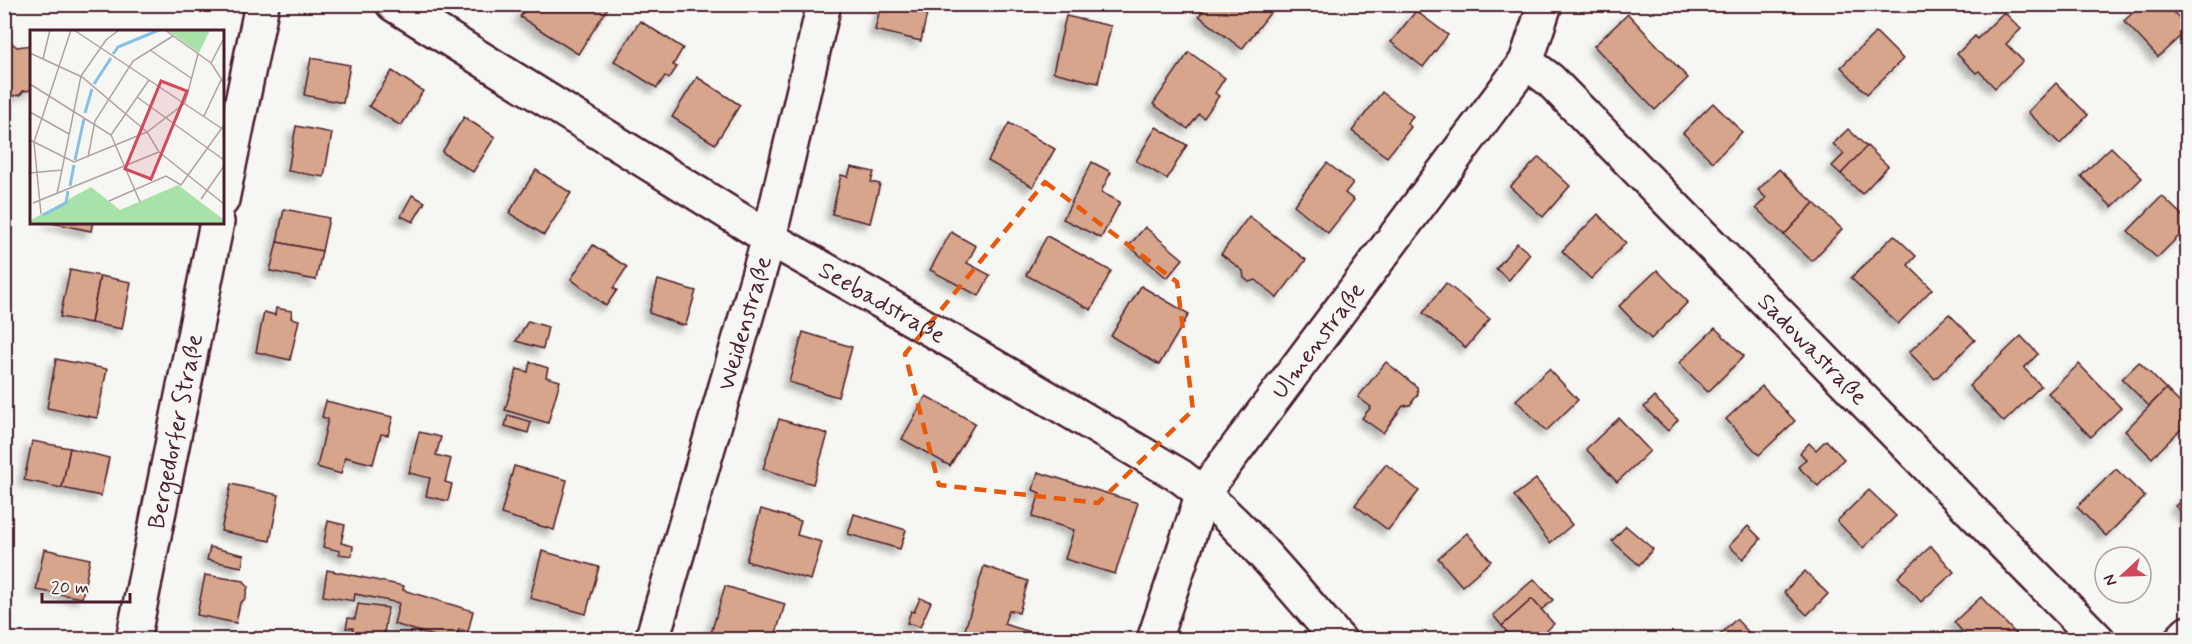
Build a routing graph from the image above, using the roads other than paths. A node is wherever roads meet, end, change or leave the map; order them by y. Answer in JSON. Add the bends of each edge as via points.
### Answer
{"nodes":[{"id":1,"x":261,"y":4,"type":"edge"},
{"id":2,"x":393,"y":4,"type":"edge"},
{"id":3,"x":824,"y":4,"type":"edge"},
{"id":4,"x":1545,"y":4,"type":"edge"},
{"id":5,"x":1526,"y":62,"type":"junction"},
{"id":6,"x":224,"y":190,"type":"edge"},
{"id":7,"x":218,"y":224,"type":"edge"},
{"id":8,"x":769,"y":238,"type":"junction"},
{"id":9,"x":1203,"y":493,"type":"junction"},
{"id":10,"x":2187,"y":633,"type":"edge"},
{"id":11,"x":133,"y":639,"type":"edge"},
{"id":12,"x":652,"y":639,"type":"edge"},
{"id":13,"x":1154,"y":639,"type":"edge"},
{"id":14,"x":1339,"y":639,"type":"edge"},
{"id":15,"x":2098,"y":639,"type":"edge"},
{"id":16,"x":2181,"y":639,"type":"edge"}],
"edges":[{"from":1,"to":6,"type":"street"},
{"from":2,"to":8,"type":"street","name":"Seebadstraße"},
{"from":3,"to":8,"type":"street","name":"Weidenstraße"},
{"from":4,"to":5,"type":"street","name":"Ulmenstraße"},
{"from":5,"to":9,"type":"street","name":"Ulmenstraße"},
{"from":5,"to":15,"type":"street","name":"Sadowastraße","via":[[1550,80]]},
{"from":7,"to":11,"type":"street","name":"Bergedorfer Straße"},
{"from":8,"to":9,"type":"street","name":"Seebadstraße","via":[[978,357]]},
{"from":8,"to":12,"type":"street","name":"Weidenstraße"},
{"from":9,"to":13,"type":"street","name":"Ulmenstraße"},
{"from":9,"to":14,"type":"street","name":"Seebadstraße"},
{"from":10,"to":16,"type":"street"}]}
